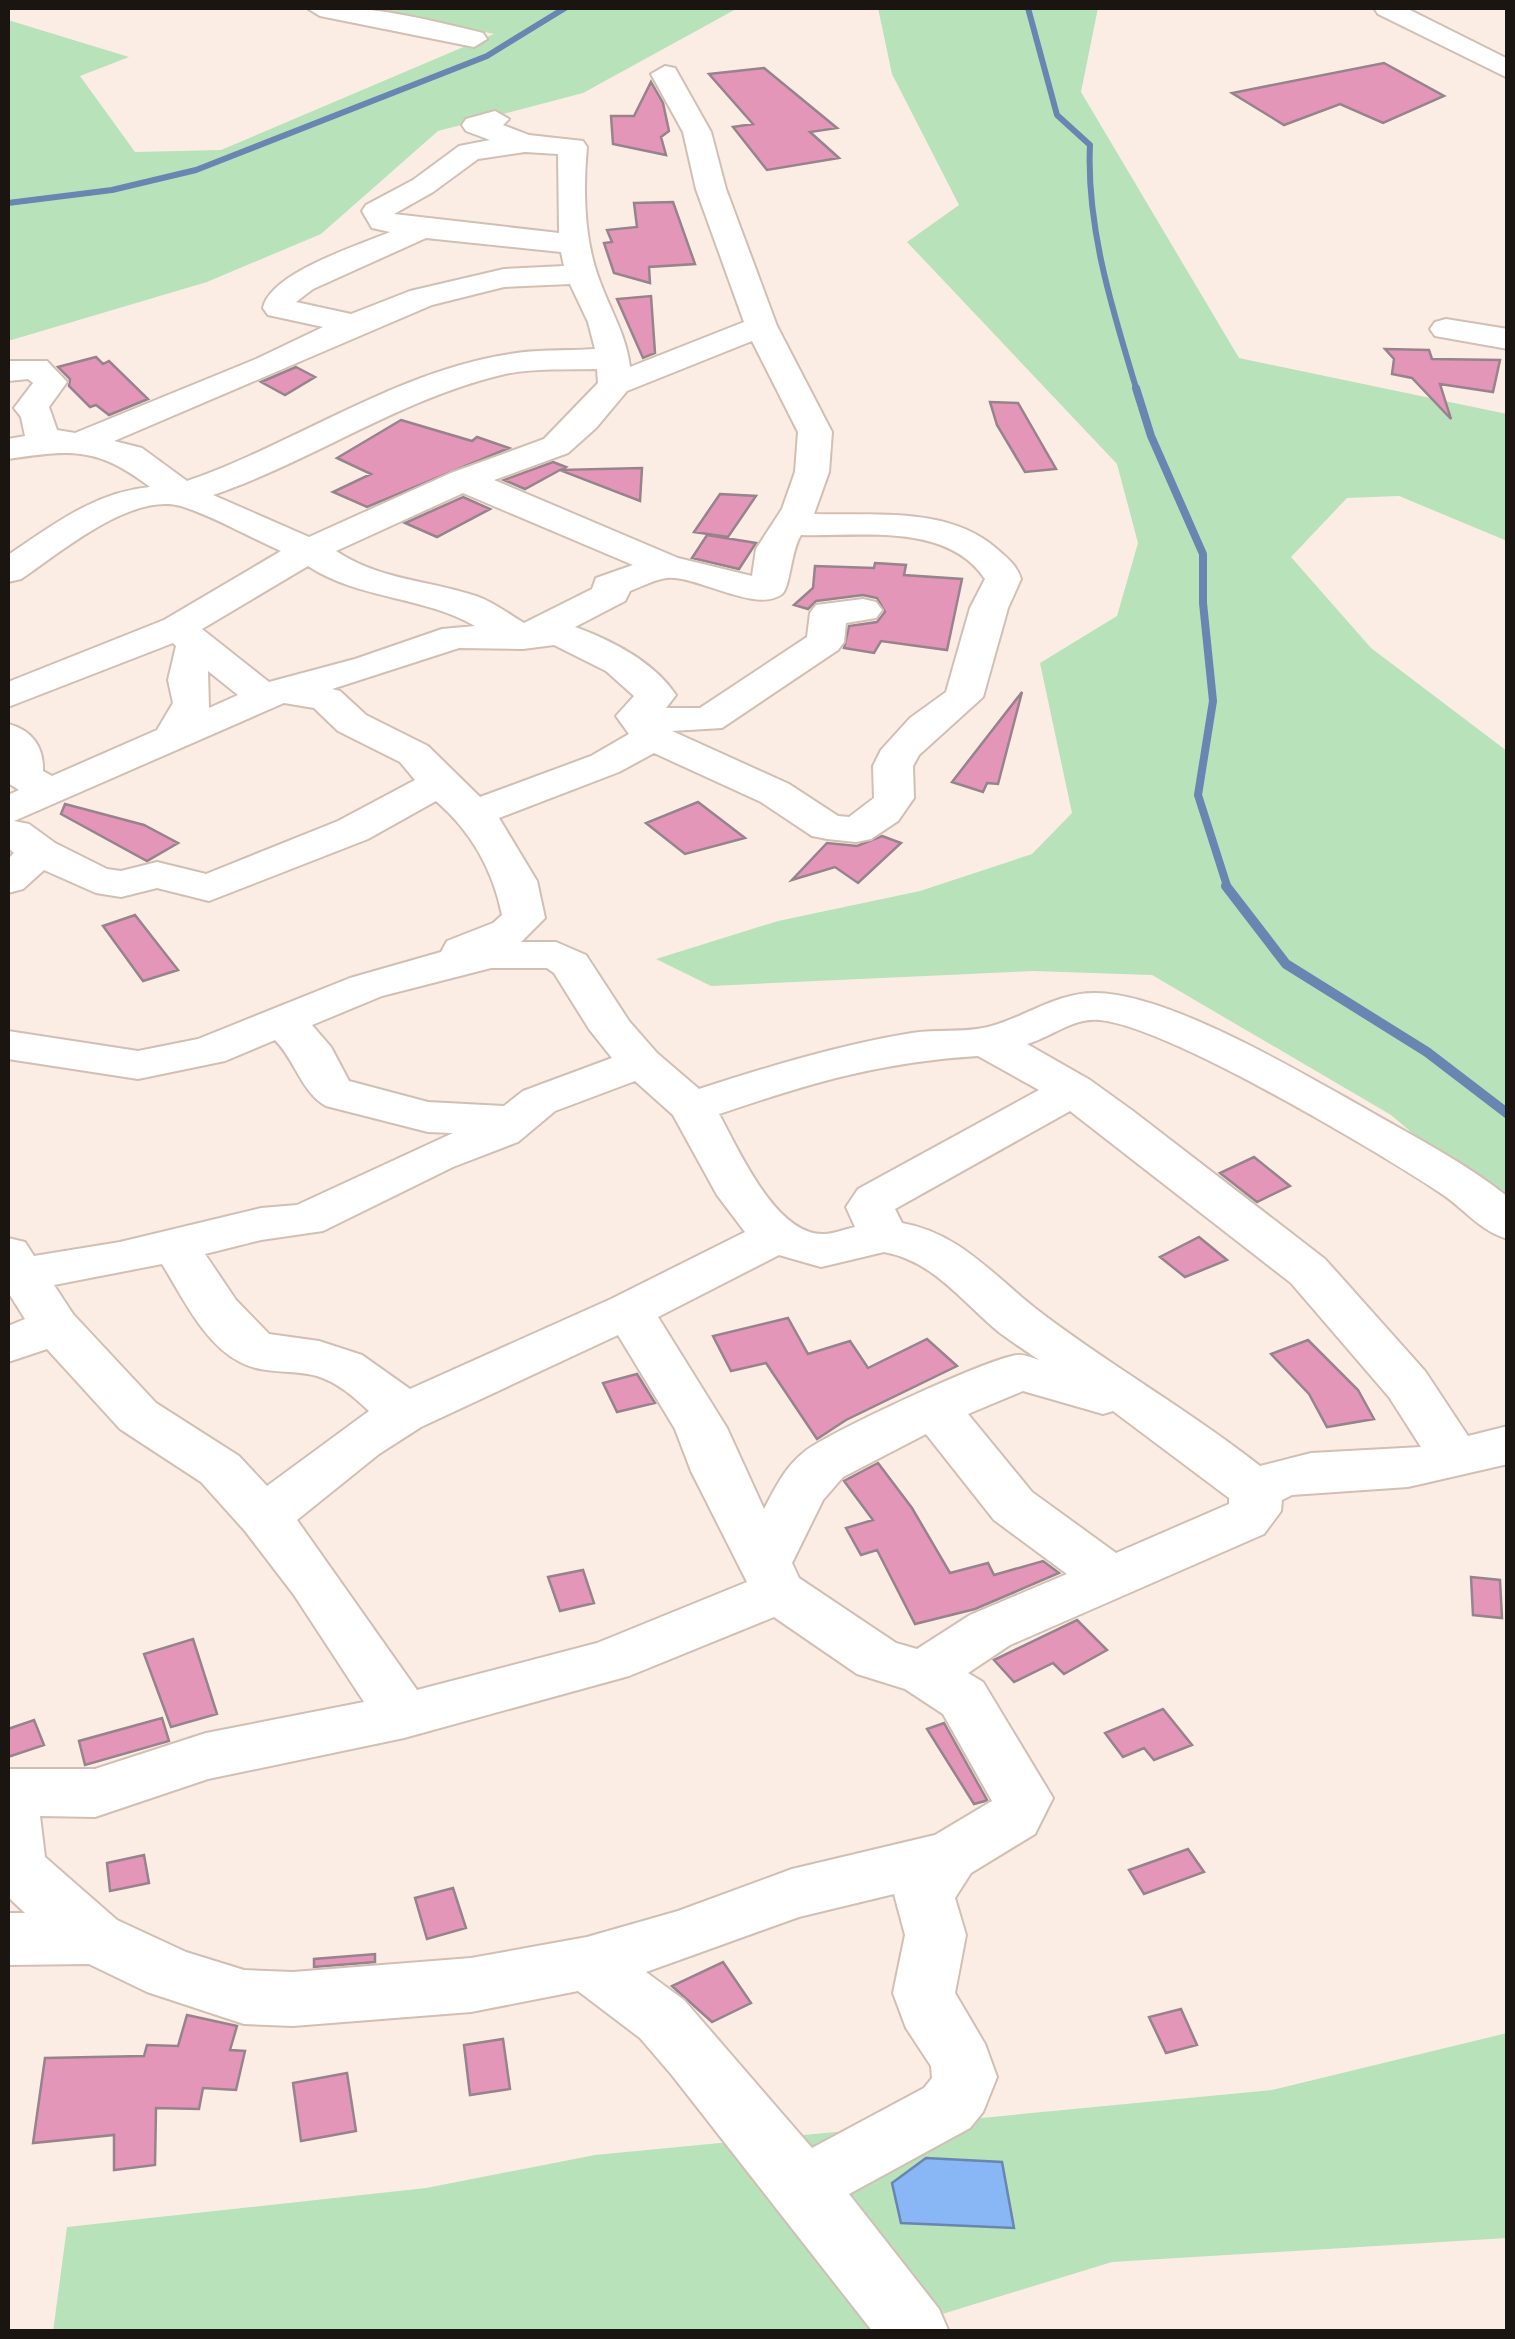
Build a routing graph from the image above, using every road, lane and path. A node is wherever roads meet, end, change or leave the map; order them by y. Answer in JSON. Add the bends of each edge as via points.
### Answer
{"nodes":[{"id":1,"x":320,"y":8,"type":"edge"},
{"id":2,"x":1387,"y":8,"type":"edge"},
{"id":3,"x":474,"y":40,"type":"dead end"},
{"id":4,"x":1508,"y":70,"type":"edge"},
{"id":5,"x":665,"y":74,"type":"dead end"},
{"id":6,"x":524,"y":143,"type":"junction"},
{"id":7,"x":468,"y":152,"type":"junction"},
{"id":8,"x":422,"y":229,"type":"junction"},
{"id":9,"x":578,"y":258,"type":"junction"},
{"id":10,"x":354,"y":324,"type":"junction"},
{"id":11,"x":761,"y":326,"type":"junction"},
{"id":12,"x":1446,"y":329,"type":"dead end"},
{"id":13,"x":1508,"y":340,"type":"edge"},
{"id":14,"x":8,"y":371,"type":"edge"},
{"id":15,"x":614,"y":371,"type":"junction"},
{"id":16,"x":42,"y":442,"type":"junction"},
{"id":17,"x":82,"y":442,"type":"junction"},
{"id":18,"x":8,"y":449,"type":"edge"},
{"id":19,"x":158,"y":469,"type":"junction"},
{"id":20,"x":463,"y":480,"type":"junction"},
{"id":21,"x":792,"y":524,"type":"junction"},
{"id":22,"x":309,"y":550,"type":"junction"},
{"id":23,"x":666,"y":566,"type":"junction"},
{"id":24,"x":8,"y":571,"type":"edge"},
{"id":25,"x":863,"y":610,"type":"dead end"},
{"id":26,"x":186,"y":637,"type":"junction"},
{"id":27,"x":523,"y":638,"type":"junction"},
{"id":28,"x":274,"y":695,"type":"junction"},
{"id":29,"x":11,"y":699,"type":"edge"},
{"id":30,"x":646,"y":728,"type":"junction"},
{"id":31,"x":8,"y":736,"type":"edge"},
{"id":32,"x":172,"y":737,"type":"junction"},
{"id":33,"x":440,"y":783,"type":"junction"},
{"id":34,"x":46,"y":790,"type":"junction"},
{"id":35,"x":8,"y":810,"type":"edge"},
{"id":36,"x":476,"y":813,"type":"junction"},
{"id":37,"x":24,"y":840,"type":"edge"},
{"id":38,"x":8,"y":880,"type":"edge"},
{"id":39,"x":445,"y":964,"type":"junction"},
{"id":40,"x":283,"y":1022,"type":"junction"},
{"id":41,"x":985,"y":1042,"type":"junction"},
{"id":42,"x":8,"y":1044,"type":"edge"},
{"id":43,"x":641,"y":1064,"type":"junction"},
{"id":44,"x":1074,"y":1090,"type":"junction"},
{"id":45,"x":692,"y":1107,"type":"junction"},
{"id":46,"x":516,"y":1122,"type":"junction"},
{"id":47,"x":1508,"y":1222,"type":"edge"},
{"id":48,"x":884,"y":1236,"type":"junction"},
{"id":49,"x":775,"y":1237,"type":"junction"},
{"id":50,"x":175,"y":1245,"type":"junction"},
{"id":51,"x":15,"y":1264,"type":"edge"},
{"id":52,"x":629,"y":1311,"type":"junction"},
{"id":53,"x":55,"y":1326,"type":"junction"},
{"id":54,"x":8,"y":1344,"type":"edge"},
{"id":55,"x":934,"y":1408,"type":"junction"},
{"id":56,"x":1144,"y":1408,"type":"junction"},
{"id":57,"x":403,"y":1414,"type":"junction"},
{"id":58,"x":1508,"y":1445,"type":"edge"},
{"id":59,"x":1456,"y":1458,"type":"junction"},
{"id":60,"x":1256,"y":1490,"type":"junction"},
{"id":61,"x":264,"y":1516,"type":"junction"},
{"id":62,"x":773,"y":1576,"type":"junction"},
{"id":63,"x":1110,"y":1576,"type":"junction"},
{"id":64,"x":924,"y":1673,"type":"junction"},
{"id":65,"x":404,"y":1716,"type":"junction"},
{"id":66,"x":8,"y":1792,"type":"edge"},
{"id":67,"x":950,"y":1856,"type":"junction"},
{"id":68,"x":95,"y":1938,"type":"junction"},
{"id":69,"x":8,"y":1939,"type":"edge"},
{"id":70,"x":586,"y":1963,"type":"junction"},
{"id":71,"x":803,"y":2186,"type":"junction"},
{"id":72,"x":915,"y":2332,"type":"edge"}],
"edges":[{"from":1,"to":3,"type":"street"},
{"from":2,"to":4,"type":"street"},
{"from":5,"to":11,"type":"street","via":[[696,132]]},
{"from":6,"to":7,"type":"street"},
{"from":6,"to":7,"type":"street","via":[[494,125],[467,143]]},
{"from":6,"to":9,"type":"street","via":[[572,146],[568,183]]},
{"from":7,"to":8,"type":"street","via":[[377,211],[383,222]]},
{"from":8,"to":9,"type":"street"},
{"from":8,"to":10,"type":"street","via":[[282,297],[279,308]]},
{"from":9,"to":10,"type":"street","via":[[472,284]]},
{"from":9,"to":15,"type":"street","via":[[604,322]]},
{"from":10,"to":17,"type":"street"},
{"from":11,"to":15,"type":"street"},
{"from":11,"to":21,"type":"street","via":[[815,432],[812,472]]},
{"from":12,"to":13,"type":"street"},
{"from":14,"to":16,"type":"street","via":[[35,368],[51,382],[31,408]]},
{"from":15,"to":19,"type":"street","via":[[512,362],[378,408],[253,470]]},
{"from":15,"to":20,"type":"street","via":[[584,421],[556,446]]},
{"from":16,"to":17,"type":"street"},
{"from":16,"to":18,"type":"street"},
{"from":17,"to":19,"type":"street"},
{"from":19,"to":22,"type":"street"},
{"from":19,"to":24,"type":"street","via":[[132,499],[94,514]]},
{"from":20,"to":22,"type":"street"},
{"from":20,"to":23,"type":"street"},
{"from":21,"to":23,"type":"street","via":[[774,549],[770,586],[764,589]]},
{"from":21,"to":30,"type":"street","via":[[932,529],[967,541],[1000,572],[964,697],[901,750],[893,766],[895,801],[856,830],[827,827]]},
{"from":22,"to":26,"type":"street"},
{"from":22,"to":27,"type":"street","via":[[341,571],[394,590],[466,605]]},
{"from":23,"to":27,"type":"street","via":[[608,586],[612,593]]},
{"from":25,"to":30,"type":"street","via":[[829,612],[826,642],[708,720]]},
{"from":26,"to":28,"type":"street"},
{"from":26,"to":29,"type":"street"},
{"from":26,"to":32,"type":"street","via":[[192,702]]},
{"from":27,"to":28,"type":"street","via":[[454,637]]},
{"from":27,"to":30,"type":"street","via":[[557,633],[618,663],[658,695],[636,716]]},
{"from":28,"to":32,"type":"street"},
{"from":28,"to":33,"type":"street","via":[[334,703],[352,723],[414,754]]},
{"from":30,"to":36,"type":"street","via":[[604,764]]},
{"from":31,"to":34,"type":"street","via":[[24,753],[23,776]]},
{"from":32,"to":34,"type":"street"},
{"from":33,"to":36,"type":"street"},
{"from":33,"to":37,"type":"street","via":[[353,830],[209,888],[157,875],[122,884],[96,880]]},
{"from":34,"to":35,"type":"street"},
{"from":36,"to":39,"type":"street","via":[[516,881],[524,918]]},
{"from":37,"to":38,"type":"street"},
{"from":39,"to":40,"type":"street"},
{"from":39,"to":43,"type":"street","via":[[491,955],[566,958]]},
{"from":40,"to":42,"type":"street","via":[[209,1051],[138,1065]]},
{"from":40,"to":46,"type":"street","via":[[342,1096],[428,1117]]},
{"from":41,"to":44,"type":"street"},
{"from":41,"to":45,"type":"street","via":[[917,1046],[822,1064]]},
{"from":41,"to":47,"type":"street","via":[[1070,1010],[1123,1010],[1282,1080],[1443,1172]]},
{"from":43,"to":45,"type":"street"},
{"from":43,"to":46,"type":"street","via":[[538,1101]]},
{"from":44,"to":48,"type":"street","via":[[875,1200],[870,1207]]},
{"from":44,"to":59,"type":"street","via":[[1308,1271],[1396,1370]]},
{"from":45,"to":49,"type":"street","via":[[741,1194]]},
{"from":46,"to":50,"type":"street","via":[[306,1220]]},
{"from":48,"to":49,"type":"street","via":[[821,1252]]},
{"from":48,"to":56,"type":"street","via":[[912,1241],[959,1267],[1017,1320]]},
{"from":49,"to":52,"type":"street"},
{"from":50,"to":51,"type":"street"},
{"from":50,"to":57,"type":"street","via":[[252,1347],[350,1371]]},
{"from":51,"to":53,"type":"street"},
{"from":52,"to":57,"type":"street"},
{"from":52,"to":62,"type":"street","via":[[701,1428]]},
{"from":53,"to":54,"type":"street"},
{"from":53,"to":61,"type":"street","via":[[138,1416],[220,1469]]},
{"from":55,"to":56,"type":"street","via":[[1020,1372]]},
{"from":55,"to":62,"type":"street","via":[[824,1464],[801,1489]]},
{"from":55,"to":63,"type":"street","via":[[1013,1506]]},
{"from":56,"to":60,"type":"street"},
{"from":57,"to":61,"type":"street"},
{"from":58,"to":59,"type":"street"},
{"from":59,"to":60,"type":"street","via":[[1405,1469],[1317,1470],[1277,1477]]},
{"from":60,"to":63,"type":"street","via":[[1256,1506],[1245,1520]]},
{"from":61,"to":65,"type":"street"},
{"from":62,"to":64,"type":"street","via":[[877,1659]]},
{"from":62,"to":65,"type":"street","via":[[609,1661]]},
{"from":63,"to":64,"type":"street","via":[[990,1630]]},
{"from":64,"to":67,"type":"street","via":[[962,1698],[1023,1798],[1014,1817]]},
{"from":65,"to":66,"type":"street","via":[[206,1756],[94,1793]]},
{"from":66,"to":68,"type":"street","via":[[16,1868]]},
{"from":67,"to":70,"type":"street","via":[[792,1894]]},
{"from":67,"to":71,"type":"street","via":[[924,1896],[935,1928],[924,1996],[963,2060],[961,2095]]},
{"from":68,"to":69,"type":"street"},
{"from":68,"to":70,"type":"street","via":[[169,1973],[244,1997],[470,1984]]},
{"from":70,"to":71,"type":"street","via":[[662,2019]]},
{"from":71,"to":72,"type":"street"}]}
